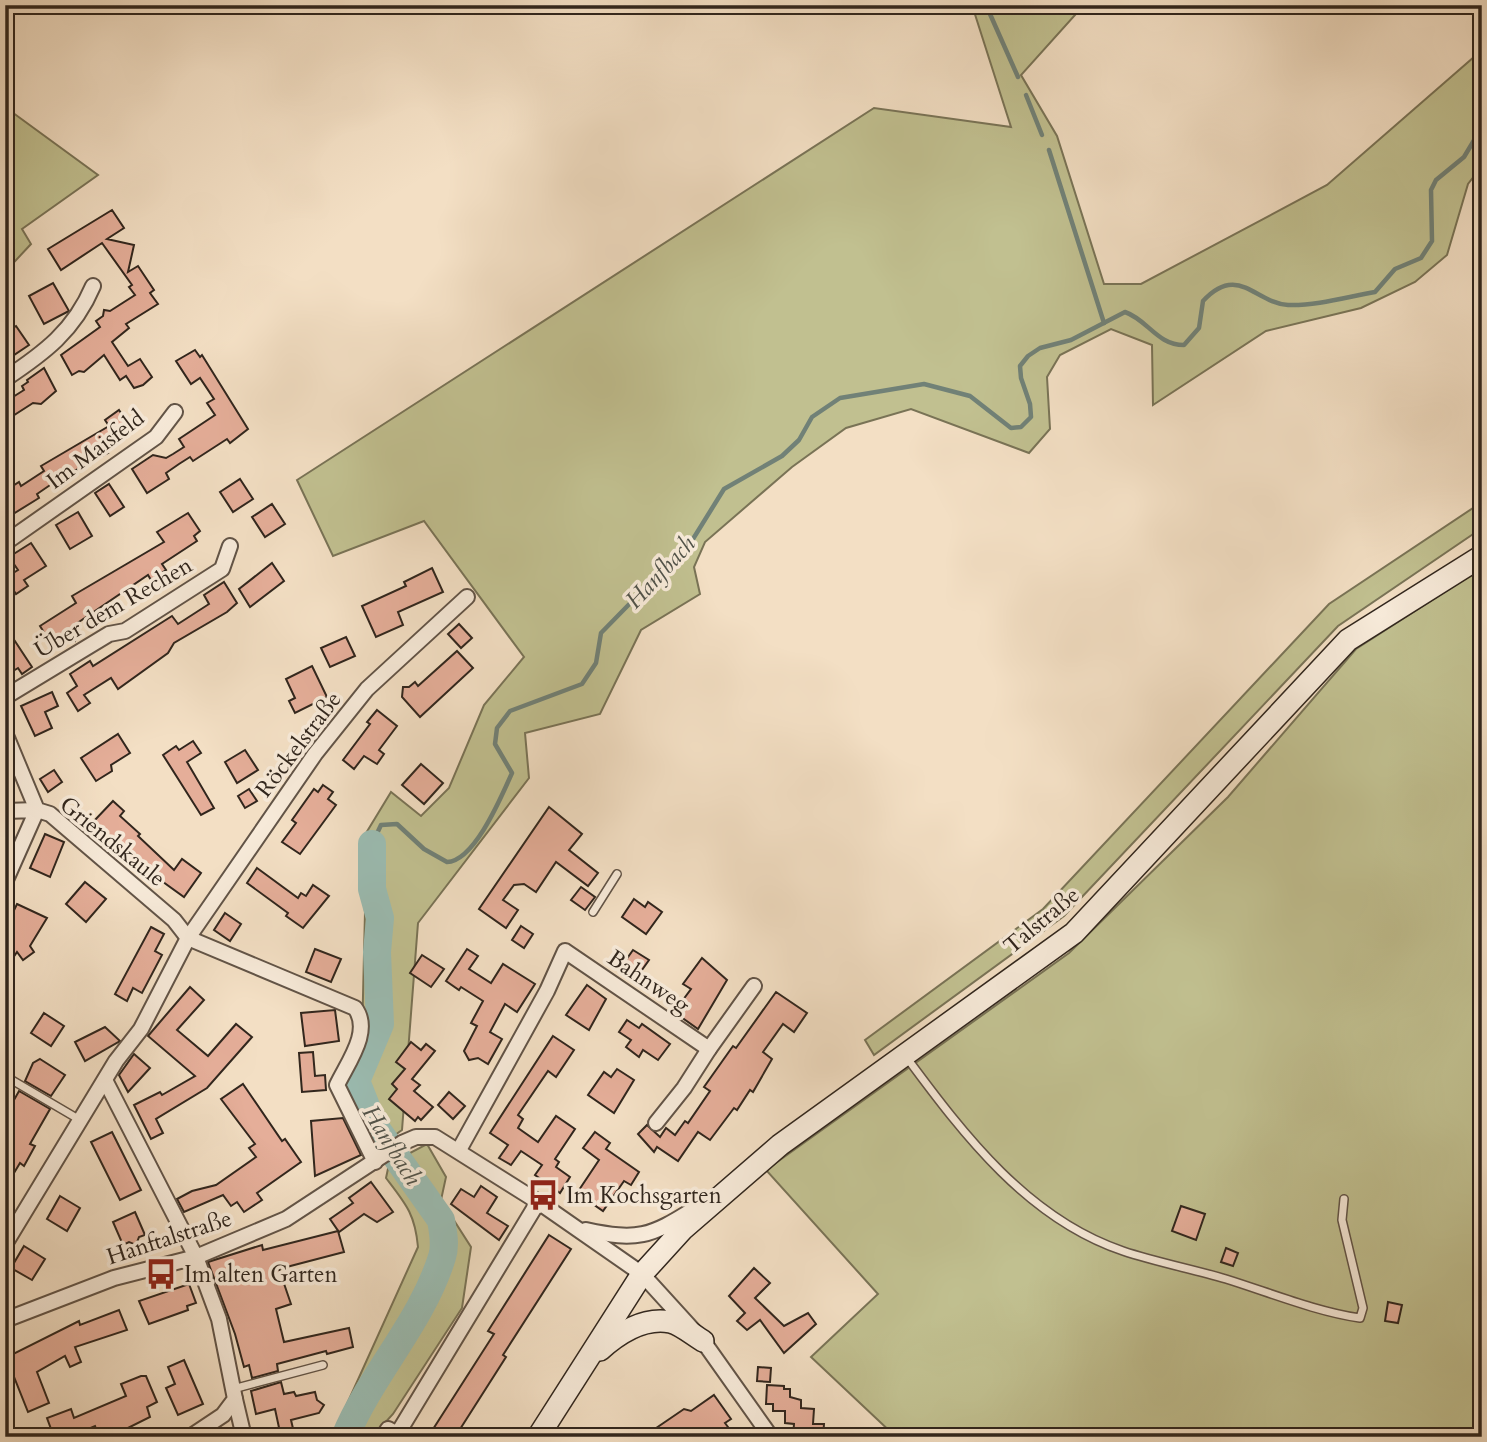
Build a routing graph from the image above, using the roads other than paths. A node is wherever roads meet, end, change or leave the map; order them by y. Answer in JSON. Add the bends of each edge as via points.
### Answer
{"nodes":[{"id":1,"x":93,"y":286,"type":"dead end"},
{"id":2,"x":5,"y":379,"type":"edge"},
{"id":3,"x":175,"y":412,"type":"dead end"},
{"id":4,"x":5,"y":542,"type":"edge"},
{"id":5,"x":230,"y":546,"type":"dead end"},
{"id":6,"x":1482,"y":556,"type":"edge"},
{"id":7,"x":467,"y":597,"type":"dead end"},
{"id":8,"x":5,"y":696,"type":"edge"},
{"id":9,"x":5,"y":733,"type":"edge"},
{"id":10,"x":37,"y":810,"type":"junction"},
{"id":11,"x":5,"y":811,"type":"edge"},
{"id":12,"x":617,"y":874,"type":"dead end"},
{"id":13,"x":5,"y":882,"type":"edge"},
{"id":14,"x":593,"y":912,"type":"dead end"},
{"id":15,"x":188,"y":937,"type":"junction"},
{"id":16,"x":754,"y":986,"type":"dead end"},
{"id":17,"x":709,"y":1049,"type":"junction"},
{"id":18,"x":904,"y":1055,"type":"junction"},
{"id":19,"x":5,"y":1076,"type":"edge"},
{"id":20,"x":105,"y":1080,"type":"junction"},
{"id":21,"x":80,"y":1120,"type":"junction"},
{"id":22,"x":656,"y":1123,"type":"dead end"},
{"id":23,"x":458,"y":1150,"type":"junction"},
{"id":24,"x":380,"y":1159,"type":"junction"},
{"id":25,"x":729,"y":1187,"type":"junction"},
{"id":26,"x":1344,"y":1199,"type":"dead end"},
{"id":27,"x":538,"y":1202,"type":"junction"},
{"id":28,"x":578,"y":1228,"type":"junction"},
{"id":29,"x":5,"y":1244,"type":"edge"},
{"id":30,"x":196,"y":1257,"type":"junction"},
{"id":31,"x":642,"y":1275,"type":"junction"},
{"id":32,"x":5,"y":1320,"type":"edge"},
{"id":33,"x":703,"y":1341,"type":"junction"},
{"id":34,"x":323,"y":1365,"type":"dead end"},
{"id":35,"x":583,"y":1366,"type":"junction"},
{"id":36,"x":234,"y":1394,"type":"junction"},
{"id":37,"x":401,"y":1435,"type":"edge"},
{"id":38,"x":190,"y":1437,"type":"edge"},
{"id":39,"x":244,"y":1437,"type":"edge"},
{"id":40,"x":383,"y":1437,"type":"edge"},
{"id":41,"x":538,"y":1437,"type":"edge"},
{"id":42,"x":771,"y":1437,"type":"edge"}],
"edges":[{"from":1,"to":2,"type":"street","via":[[81,315],[42,354]]},
{"from":3,"to":4,"type":"street","name":"Im Maisfeld","via":[[156,437]]},
{"from":5,"to":8,"type":"street","name":"Über dem Rechen","via":[[222,569],[125,631],[109,634]]},
{"from":6,"to":18,"type":"main road","name":"Talstraße","via":[[1348,640],[1074,933]]},
{"from":7,"to":15,"type":"street","name":"Röckelstraße","via":[[368,689],[315,754]]},
{"from":9,"to":10,"type":"street","name":"Griendskaule"},
{"from":10,"to":11,"type":"street"},
{"from":10,"to":13,"type":"street"},
{"from":10,"to":15,"type":"street","name":"Griendskaule","via":[[50,814]]},
{"from":12,"to":14,"type":"lane"},
{"from":15,"to":20,"type":"street","name":"Röckelstraße","via":[[141,1029]]},
{"from":15,"to":24,"type":"street","via":[[355,1008],[362,1029],[337,1085]]},
{"from":16,"to":17,"type":"street"},
{"from":17,"to":22,"type":"street"},
{"from":17,"to":23,"type":"street","name":"Bahnweg","via":[[565,951]]},
{"from":18,"to":25,"type":"main road","name":"Talstraße"},
{"from":18,"to":26,"type":"lane","via":[[941,1104],[1030,1201],[1076,1230],[1122,1251],[1360,1318],[1363,1308],[1342,1220]]},
{"from":19,"to":21,"type":"lane"},
{"from":20,"to":21,"type":"street","name":"Röckelstraße"},
{"from":20,"to":30,"type":"street"},
{"from":21,"to":29,"type":"street","name":"Röckelstraße"},
{"from":23,"to":24,"type":"street","name":"Hanftalstraße","via":[[435,1137],[416,1137]]},
{"from":23,"to":27,"type":"street","name":"Hanftalstraße"},
{"from":24,"to":30,"type":"street","name":"Hanftalstraße","via":[[286,1220]]},
{"from":25,"to":28,"type":"street","name":"Hanftalstraße","via":[[645,1236],[626,1238]]},
{"from":25,"to":31,"type":"main road","name":"Talstraße"},
{"from":27,"to":28,"type":"street","name":"Hanftalstraße"},
{"from":27,"to":37,"type":"street"},
{"from":28,"to":31,"type":"street","name":"Hanftalstraße"},
{"from":30,"to":32,"type":"street","name":"Hanftalstraße","via":[[114,1278]]},
{"from":30,"to":36,"type":"street","via":[[219,1319]]},
{"from":31,"to":33,"type":"street","name":"Hanftalstraße"},
{"from":31,"to":35,"type":"main road","name":"Talstraße"},
{"from":33,"to":35,"type":"main road","via":[[671,1322],[645,1321],[614,1337]]},
{"from":33,"to":42,"type":"street","name":"Hanftalstraße"},
{"from":34,"to":36,"type":"lane"},
{"from":35,"to":41,"type":"main road"},
{"from":36,"to":38,"type":"street","via":[[223,1415]]},
{"from":36,"to":39,"type":"street"},
{"from":37,"to":40,"type":"street","via":[[388,1429]]}]}
